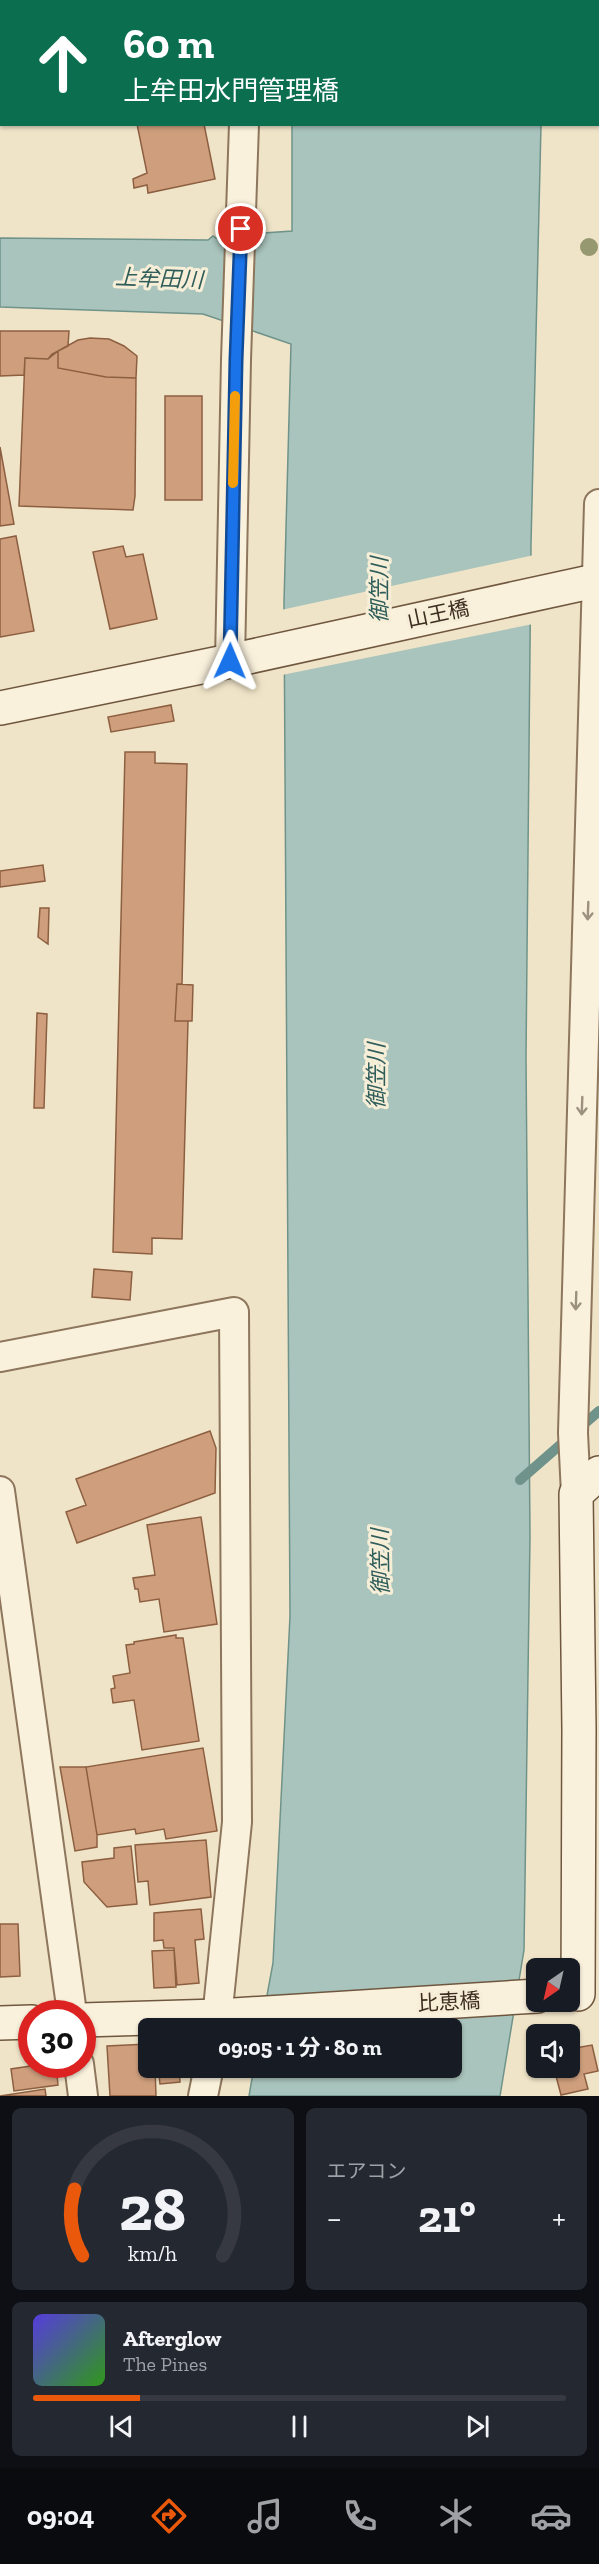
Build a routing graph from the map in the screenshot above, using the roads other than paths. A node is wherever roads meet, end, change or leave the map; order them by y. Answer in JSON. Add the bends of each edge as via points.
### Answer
{"nodes":[{"id":1,"x":244,"y":126,"type":"edge"},
{"id":2,"x":599,"y":504,"type":"edge"},
{"id":3,"x":598,"y":580,"type":"edge"},
{"id":4,"x":239,"y":659,"type":"junction"},
{"id":5,"x":0,"y":708,"type":"edge"},
{"id":6,"x":0,"y":1357,"type":"edge"},
{"id":7,"x":588,"y":1484,"type":"edge"},
{"id":8,"x":0,"y":1491,"type":"edge"},
{"id":9,"x":589,"y":1727,"type":"edge"},
{"id":10,"x":582,"y":1994,"type":"edge"},
{"id":11,"x":526,"y":1997,"type":"edge"},
{"id":12,"x":70,"y":2000,"type":"edge"},
{"id":13,"x":217,"y":2018,"type":"edge"},
{"id":14,"x":266,"y":2018,"type":"edge"},
{"id":15,"x":96,"y":2020,"type":"edge"},
{"id":16,"x":138,"y":2021,"type":"edge"},
{"id":17,"x":18,"y":2022,"type":"edge"},
{"id":18,"x":0,"y":2023,"type":"edge"},
{"id":19,"x":81,"y":2078,"type":"edge"},
{"id":20,"x":207,"y":2078,"type":"edge"},
{"id":21,"x":83,"y":2096,"type":"edge"},
{"id":22,"x":203,"y":2096,"type":"edge"}],
"edges":[{"from":1,"to":4,"type":"street","via":[[236,360]]},
{"from":2,"to":3,"type":"street"},
{"from":3,"to":4,"type":"street","name":"山王橋"},
{"from":3,"to":7,"type":"street","one_way":true,"via":[[573,1433]]},
{"from":4,"to":5,"type":"street","name":"山王橋"},
{"from":6,"to":13,"type":"street","via":[[234,1312],[237,1822]]},
{"from":7,"to":9,"type":"street"},
{"from":8,"to":12,"type":"street"},
{"from":9,"to":10,"type":"street"},
{"from":11,"to":14,"type":"street","name":"比恵橋"},
{"from":15,"to":16,"type":"street","name":"比恵橋"},
{"from":17,"to":18,"type":"street"},
{"from":19,"to":21,"type":"street"},
{"from":20,"to":22,"type":"street"}]}
